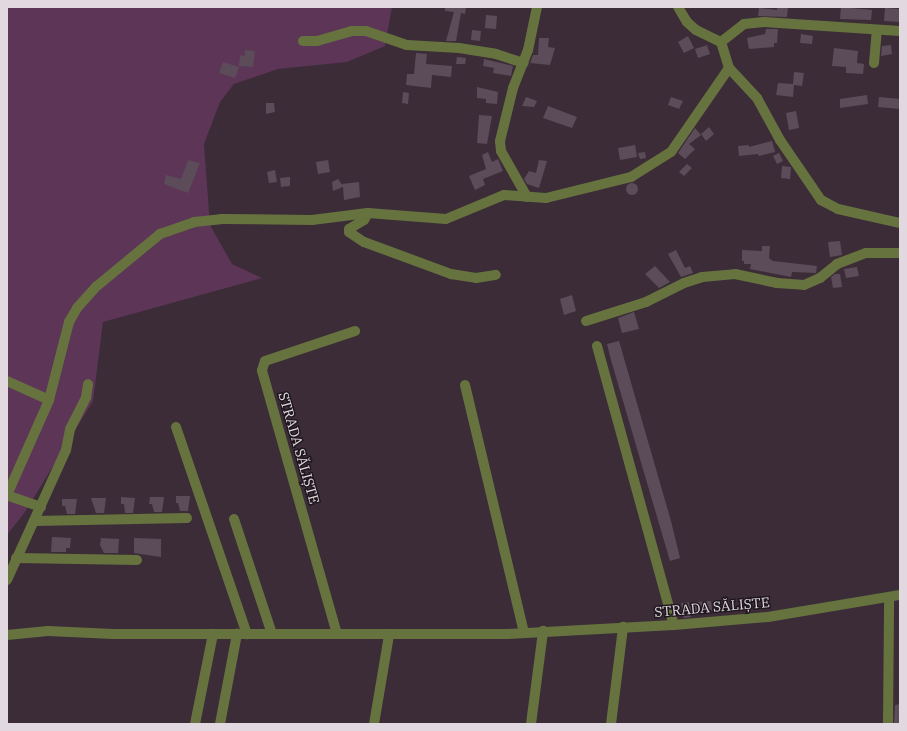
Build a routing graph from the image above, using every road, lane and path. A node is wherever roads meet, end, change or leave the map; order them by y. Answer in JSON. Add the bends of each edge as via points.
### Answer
{"nodes":[{"id":1,"x":537,"y":7,"type":"edge"},
{"id":2,"x":678,"y":7,"type":"edge"},
{"id":3,"x":877,"y":31,"type":"junction"},
{"id":4,"x":900,"y":31,"type":"edge"},
{"id":5,"x":303,"y":41,"type":"dead end"},
{"id":6,"x":721,"y":42,"type":"junction"},
{"id":7,"x":524,"y":63,"type":"junction"},
{"id":8,"x":874,"y":63,"type":"dead end"},
{"id":9,"x":729,"y":68,"type":"junction"},
{"id":10,"x":527,"y":197,"type":"junction"},
{"id":11,"x":368,"y":213,"type":"junction"},
{"id":12,"x":900,"y":223,"type":"edge"},
{"id":13,"x":900,"y":252,"type":"edge"},
{"id":14,"x":496,"y":276,"type":"dead end"},
{"id":15,"x":586,"y":321,"type":"dead end"},
{"id":16,"x":355,"y":331,"type":"dead end"},
{"id":17,"x":597,"y":346,"type":"dead end"},
{"id":18,"x":7,"y":381,"type":"edge"},
{"id":19,"x":88,"y":384,"type":"dead end"},
{"id":20,"x":465,"y":385,"type":"dead end"},
{"id":21,"x":50,"y":400,"type":"junction"},
{"id":22,"x":176,"y":427,"type":"dead end"},
{"id":23,"x":7,"y":495,"type":"edge"},
{"id":24,"x":41,"y":507,"type":"junction"},
{"id":25,"x":187,"y":518,"type":"dead end"},
{"id":26,"x":234,"y":519,"type":"dead end"},
{"id":27,"x":34,"y":521,"type":"junction"},
{"id":28,"x":16,"y":558,"type":"junction"},
{"id":29,"x":137,"y":560,"type":"dead end"},
{"id":30,"x":7,"y":580,"type":"edge"},
{"id":31,"x":900,"y":595,"type":"edge"},
{"id":32,"x":889,"y":597,"type":"junction"},
{"id":33,"x":674,"y":625,"type":"junction"},
{"id":34,"x":623,"y":627,"type":"junction"},
{"id":35,"x":543,"y":631,"type":"junction"},
{"id":36,"x":524,"y":633,"type":"junction"},
{"id":37,"x":212,"y":634,"type":"junction"},
{"id":38,"x":242,"y":634,"type":"junction"},
{"id":39,"x":272,"y":634,"type":"junction"},
{"id":40,"x":337,"y":634,"type":"junction"},
{"id":41,"x":7,"y":635,"type":"edge"},
{"id":42,"x":389,"y":635,"type":"junction"},
{"id":43,"x":195,"y":724,"type":"edge"},
{"id":44,"x":220,"y":724,"type":"edge"},
{"id":45,"x":374,"y":724,"type":"edge"},
{"id":46,"x":531,"y":724,"type":"edge"},
{"id":47,"x":611,"y":724,"type":"edge"},
{"id":48,"x":888,"y":724,"type":"edge"}],
"edges":[{"from":1,"to":7,"type":"street"},
{"from":2,"to":6,"type":"street","via":[[687,22],[696,30]]},
{"from":3,"to":4,"type":"street"},
{"from":3,"to":6,"type":"street","via":[[764,22],[744,24]]},
{"from":3,"to":8,"type":"street"},
{"from":5,"to":7,"type":"street","via":[[317,41],[352,31],[366,31],[399,44],[459,48],[496,54]]},
{"from":6,"to":9,"type":"street"},
{"from":7,"to":10,"type":"street","via":[[513,88],[500,141],[501,151]]},
{"from":9,"to":10,"type":"street","via":[[671,152],[652,166],[614,182],[546,198]]},
{"from":9,"to":12,"type":"street","via":[[757,98],[780,140],[821,200],[838,209]]},
{"from":10,"to":11,"type":"street","via":[[504,195],[446,219]]},
{"from":11,"to":14,"type":"street","via":[[364,220],[349,229],[354,237],[364,242],[451,274],[476,278]]},
{"from":11,"to":21,"type":"street","via":[[312,220],[221,219],[175,228],[160,234],[97,286],[77,308],[69,322]]},
{"from":13,"to":15,"type":"street","via":[[866,253],[837,264],[820,278],[804,285],[776,283],[736,274],[702,277],[646,302]]},
{"from":16,"to":40,"type":"street","name":"STRADA SĂLIȘTE","via":[[265,361],[262,370]]},
{"from":17,"to":33,"type":"street"},
{"from":18,"to":21,"type":"street"},
{"from":19,"to":24,"type":"street","via":[[86,397],[70,429],[66,450]]},
{"from":20,"to":36,"type":"street"},
{"from":21,"to":23,"type":"street"},
{"from":22,"to":38,"type":"street"},
{"from":23,"to":24,"type":"street"},
{"from":24,"to":27,"type":"street"},
{"from":25,"to":27,"type":"street"},
{"from":26,"to":39,"type":"street"},
{"from":27,"to":28,"type":"street"},
{"from":28,"to":29,"type":"street"},
{"from":28,"to":30,"type":"street"},
{"from":31,"to":32,"type":"street","name":"STRADA SĂLIȘTE"},
{"from":32,"to":33,"type":"street","name":"STRADA SĂLIȘTE","via":[[807,612]]},
{"from":32,"to":48,"type":"street"},
{"from":33,"to":34,"type":"street","name":"STRADA SĂLIȘTE"},
{"from":34,"to":35,"type":"street","name":"STRADA SĂLIȘTE"},
{"from":34,"to":47,"type":"street"},
{"from":35,"to":36,"type":"street","name":"STRADA SĂLIȘTE"},
{"from":35,"to":46,"type":"street"},
{"from":36,"to":42,"type":"street","name":"STRADA SĂLIȘTE"},
{"from":37,"to":38,"type":"street","name":"STRADA SĂLIȘTE"},
{"from":37,"to":41,"type":"street","name":"STRADA SĂLIȘTE","via":[[48,630]]},
{"from":37,"to":43,"type":"street"},
{"from":38,"to":39,"type":"street","name":"STRADA SĂLIȘTE"},
{"from":38,"to":44,"type":"street"},
{"from":39,"to":40,"type":"street","name":"STRADA SĂLIȘTE"},
{"from":40,"to":42,"type":"street","name":"STRADA SĂLIȘTE"},
{"from":42,"to":45,"type":"street"}]}
